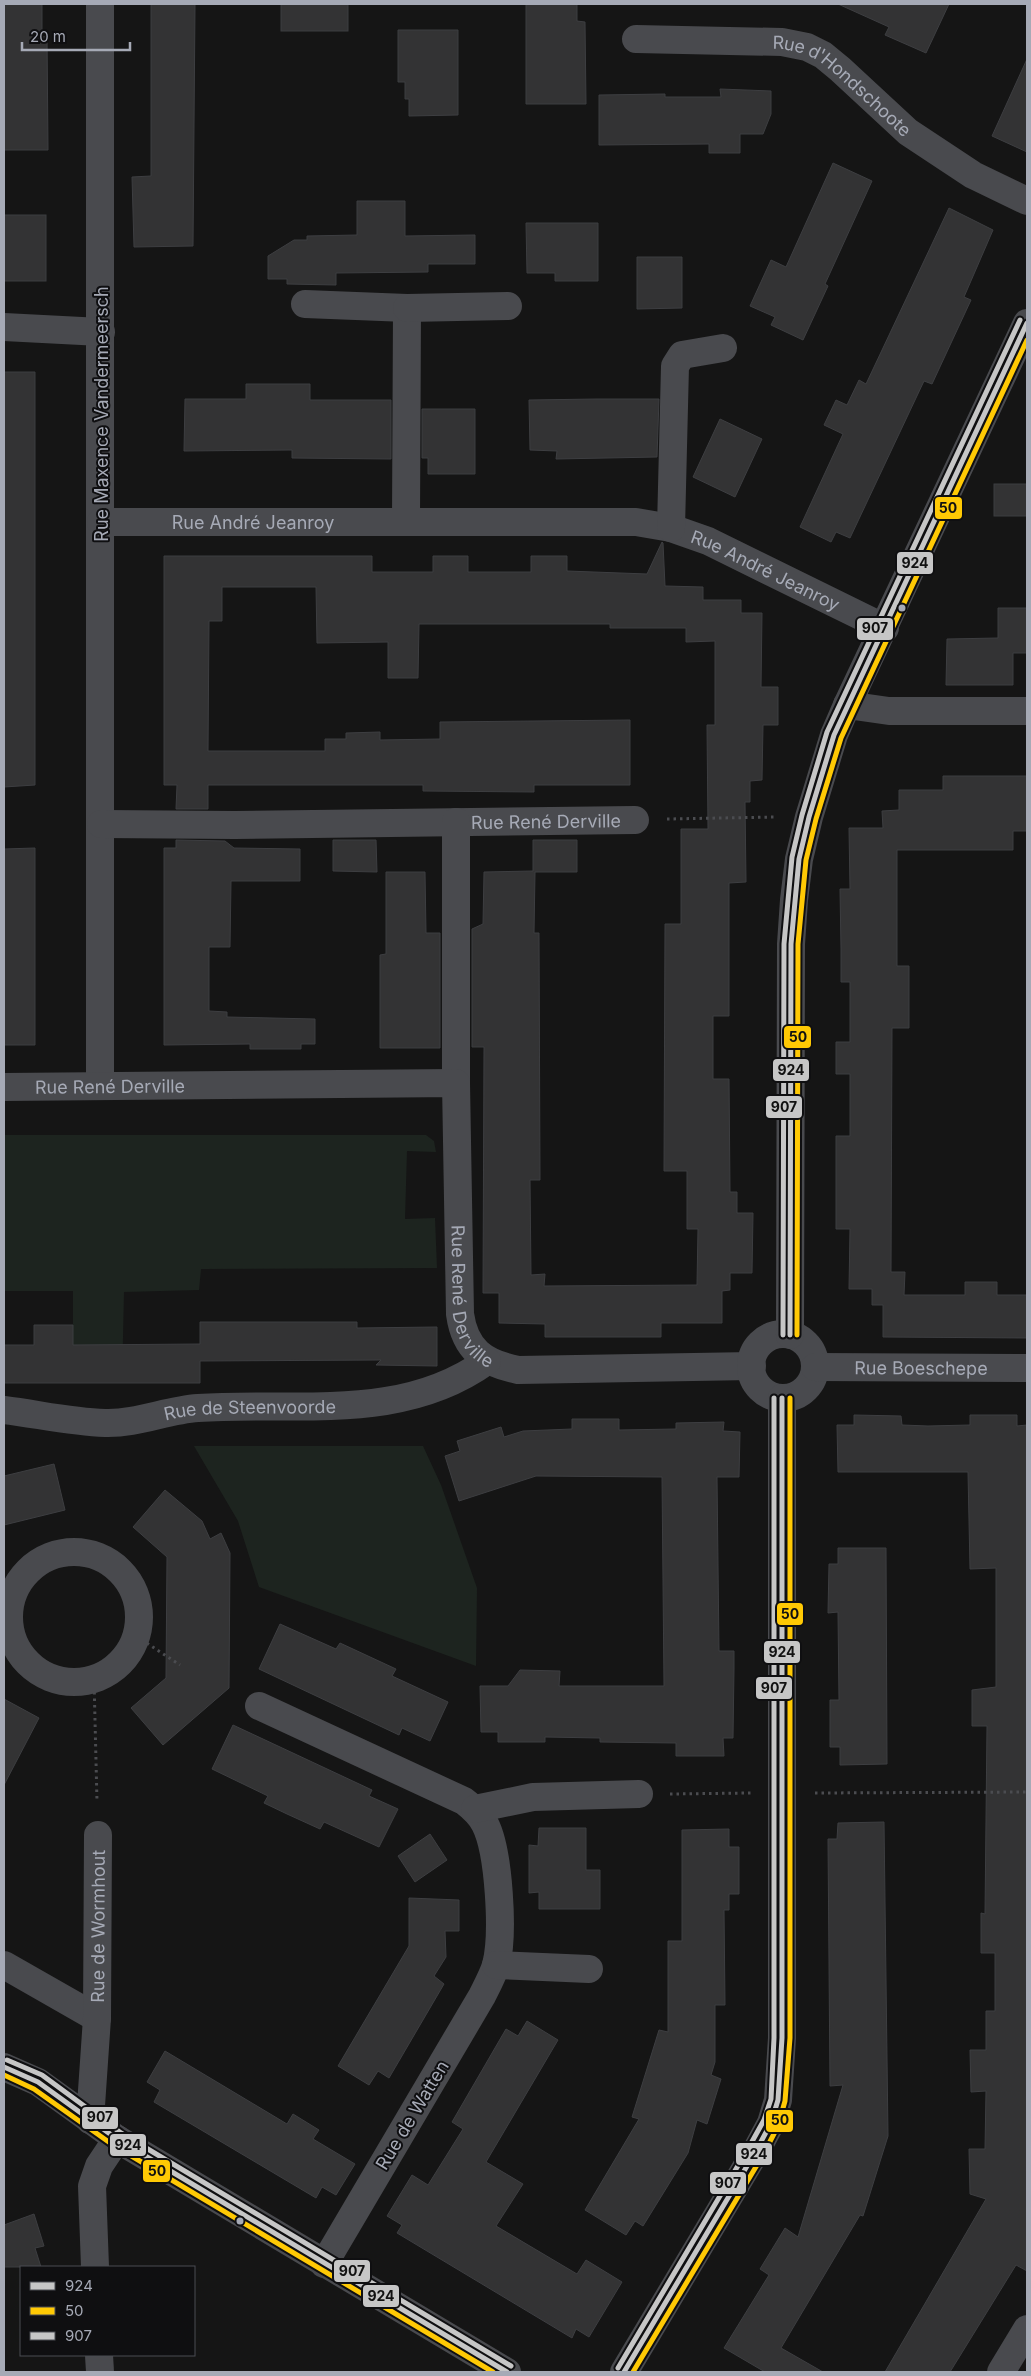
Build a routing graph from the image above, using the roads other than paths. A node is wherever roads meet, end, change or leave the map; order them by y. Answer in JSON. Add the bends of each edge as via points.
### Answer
{"nodes":[{"id":1,"x":100,"y":4,"type":"edge"},
{"id":2,"x":636,"y":39,"type":"dead end"},
{"id":3,"x":1027,"y":201,"type":"edge"},
{"id":4,"x":305,"y":304,"type":"dead end"},
{"id":5,"x":508,"y":306,"type":"dead end"},
{"id":6,"x":407,"y":308,"type":"junction"},
{"id":7,"x":1027,"y":323,"type":"edge"},
{"id":8,"x":4,"y":327,"type":"edge"},
{"id":9,"x":101,"y":332,"type":"junction"},
{"id":10,"x":723,"y":348,"type":"dead end"},
{"id":11,"x":406,"y":520,"type":"junction"},
{"id":12,"x":101,"y":522,"type":"junction"},
{"id":13,"x":671,"y":528,"type":"junction"},
{"id":14,"x":885,"y":628,"type":"junction"},
{"id":15,"x":847,"y":705,"type":"junction"},
{"id":16,"x":1027,"y":712,"type":"edge"},
{"id":17,"x":635,"y":820,"type":"road end"},
{"id":18,"x":456,"y":822,"type":"junction"},
{"id":19,"x":101,"y":824,"type":"junction"},
{"id":20,"x":456,"y":1084,"type":"junction"},
{"id":21,"x":100,"y":1086,"type":"junction"},
{"id":22,"x":4,"y":1087,"type":"edge"},
{"id":23,"x":790,"y":1335,"type":"junction"},
{"id":24,"x":487,"y":1361,"type":"junction"},
{"id":25,"x":752,"y":1366,"type":"junction"},
{"id":26,"x":815,"y":1366,"type":"junction"},
{"id":27,"x":1027,"y":1368,"type":"edge"},
{"id":28,"x":782,"y":1398,"type":"junction"},
{"id":29,"x":4,"y":1410,"type":"edge"},
{"id":30,"x":8,"y":1637,"type":"edge"},
{"id":31,"x":258,"y":1706,"type":"dead end"},
{"id":32,"x":639,"y":1794,"type":"road end"},
{"id":33,"x":475,"y":1809,"type":"junction"},
{"id":34,"x":98,"y":1836,"type":"road end"},
{"id":35,"x":4,"y":1965,"type":"edge"},
{"id":36,"x":496,"y":1965,"type":"junction"},
{"id":37,"x":589,"y":1969,"type":"dead end"},
{"id":38,"x":97,"y":2018,"type":"junction"},
{"id":39,"x":4,"y":2067,"type":"edge"},
{"id":40,"x":90,"y":2120,"type":"junction"},
{"id":41,"x":117,"y":2139,"type":"junction"},
{"id":42,"x":324,"y":2264,"type":"junction"},
{"id":43,"x":95,"y":2266,"type":"edge"},
{"id":44,"x":1027,"y":2329,"type":"edge"},
{"id":45,"x":99,"y":2356,"type":"edge"},
{"id":46,"x":100,"y":2372,"type":"edge"},
{"id":47,"x":507,"y":2372,"type":"edge"},
{"id":48,"x":624,"y":2372,"type":"edge"},
{"id":49,"x":1001,"y":2372,"type":"edge"}],
"edges":[{"from":1,"to":9,"type":"street","name":"Rue Maxence Vandermeersch"},
{"from":2,"to":3,"type":"street","name":"Rue d'Hondschoote","via":[[782,42],[806,47],[829,60],[916,138],[973,175]]},
{"from":4,"to":6,"type":"street"},
{"from":5,"to":6,"type":"street"},
{"from":6,"to":11,"type":"street"},
{"from":7,"to":14,"type":"street"},
{"from":8,"to":9,"type":"street"},
{"from":9,"to":12,"type":"street","name":"Rue Maxence Vandermeersch"},
{"from":10,"to":13,"type":"street","name":"Rue André Jeanroy","via":[[682,355],[675,366]]},
{"from":11,"to":12,"type":"street","name":"Rue André Jeanroy"},
{"from":11,"to":13,"type":"street","name":"Rue André Jeanroy","via":[[636,522]]},
{"from":12,"to":19,"type":"street","name":"Rue Maxence Vandermeersch"},
{"from":13,"to":14,"type":"street","name":"Rue André Jeanroy","via":[[708,541]]},
{"from":14,"to":15,"type":"street"},
{"from":15,"to":16,"type":"street","via":[[889,711]]},
{"from":15,"to":23,"type":"street","via":[[808,817],[799,859],[791,944]]},
{"from":17,"to":18,"type":"street","name":"Rue René Derville"},
{"from":18,"to":19,"type":"street","name":"Rue René Derville"},
{"from":18,"to":20,"type":"street","name":"Rue René Derville"},
{"from":19,"to":21,"type":"street","name":"Rue Maxence Vandermeersch"},
{"from":20,"to":21,"type":"street","name":"Rue René Derville"},
{"from":20,"to":24,"type":"street","name":"Rue René Derville","via":[[460,1314],[468,1338]]},
{"from":21,"to":22,"type":"street","name":"Rue René Derville"},
{"from":23,"to":25,"type":"street","via":[[775,1336],[761,1343]]},
{"from":23,"to":26,"type":"street","via":[[808,1345]]},
{"from":24,"to":25,"type":"street","name":"Rue René Derville","via":[[518,1370]]},
{"from":24,"to":29,"type":"street","name":"Rue de Steenvoorde","via":[[445,1386],[372,1404],[197,1408],[106,1423]]},
{"from":25,"to":28,"type":"street","via":[[759,1386],[772,1396]]},
{"from":26,"to":27,"type":"street","name":"Rue Boeschepe"},
{"from":26,"to":28,"type":"street","via":[[806,1389],[792,1397]]},
{"from":28,"to":48,"type":"street","via":[[782,2038],[778,2100],[771,2123],[756,2151]]},
{"from":30,"to":30,"type":"street","via":[[14,1592],[26,1574],[42,1560],[63,1552],[86,1553],[106,1560],[123,1574],[135,1593],[139,1614],[136,1636],[122,1660],[112,1670],[94,1679],[74,1682],[53,1678],[35,1669]]},
{"from":31,"to":33,"type":"street","name":"Rue de Watten","via":[[447,1792]]},
{"from":32,"to":33,"type":"street","via":[[533,1797]]},
{"from":33,"to":36,"type":"street","name":"Rue de Watten","via":[[490,1838],[496,1872],[499,1918]]},
{"from":34,"to":38,"type":"street","name":"Rue de Wormhout"},
{"from":35,"to":38,"type":"street","name":"Rue de Wormhout"},
{"from":36,"to":37,"type":"street"},
{"from":36,"to":42,"type":"street","name":"Rue de Watten","via":[[482,1996]]},
{"from":38,"to":40,"type":"street","name":"Rue de Wormhout"},
{"from":39,"to":40,"type":"street","via":[[38,2082]]},
{"from":40,"to":41,"type":"street"},
{"from":41,"to":42,"type":"street"},
{"from":41,"to":43,"type":"street","via":[[99,2166],[92,2186]]},
{"from":42,"to":47,"type":"street"},
{"from":44,"to":49,"type":"street"},
{"from":45,"to":46,"type":"street"}]}
